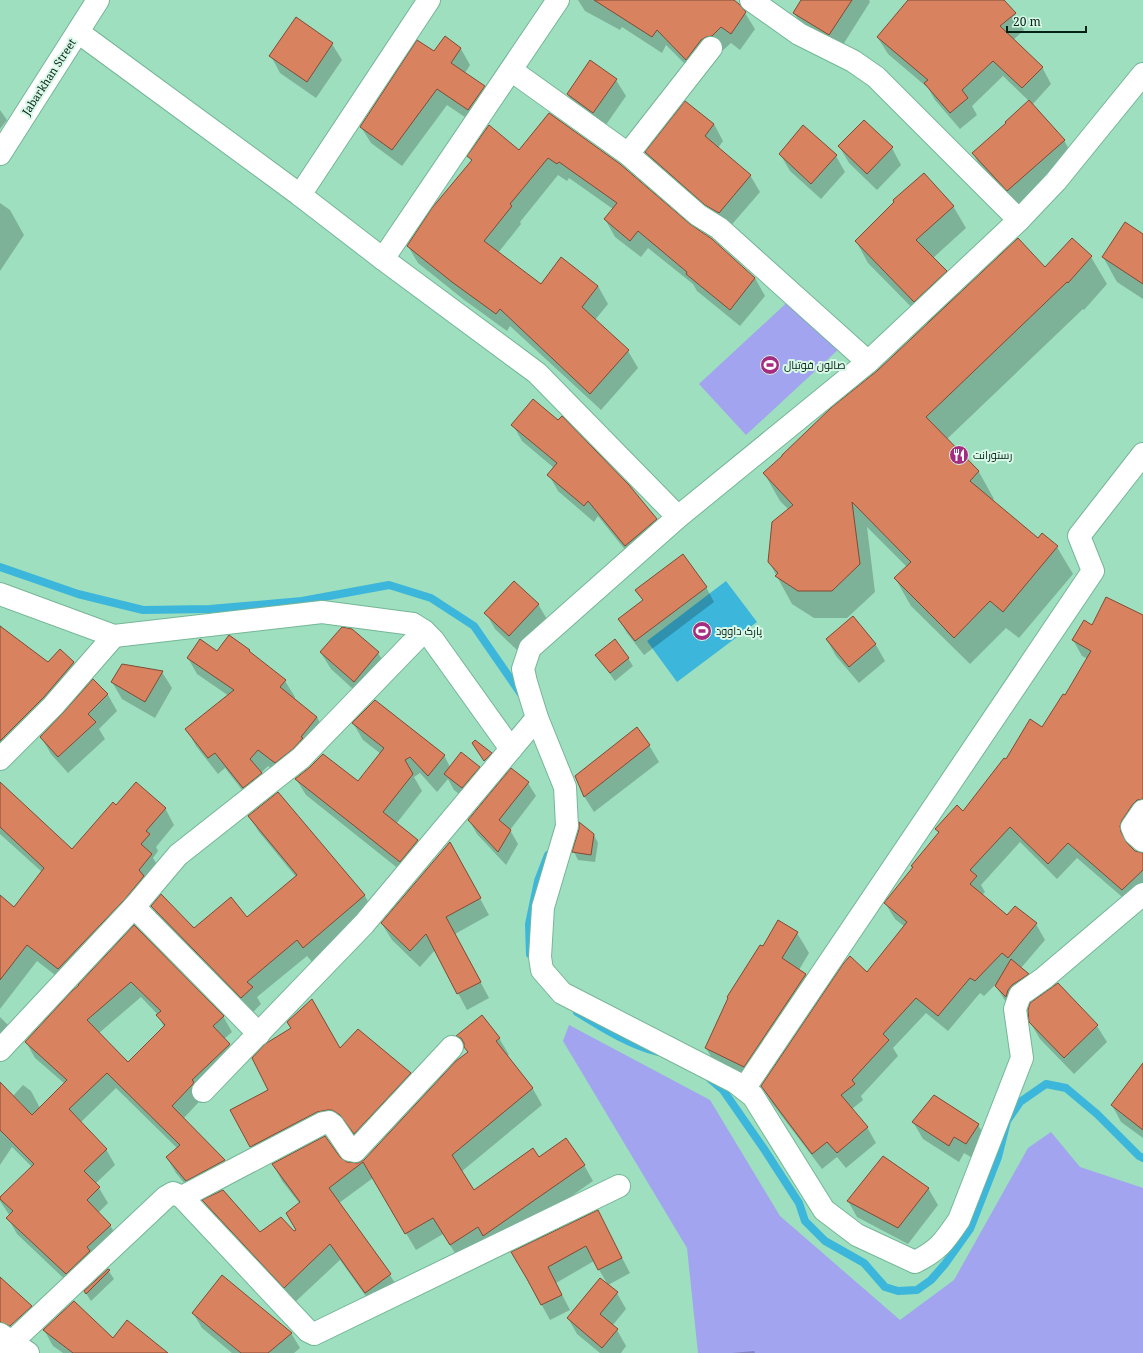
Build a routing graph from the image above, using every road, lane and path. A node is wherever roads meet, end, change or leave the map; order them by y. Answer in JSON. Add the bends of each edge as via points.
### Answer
{"nodes":[{"id":1,"x":98,"y":0,"type":"edge"},
{"id":2,"x":429,"y":0,"type":"edge"},
{"id":3,"x":558,"y":0,"type":"edge"},
{"id":4,"x":751,"y":0,"type":"edge"},
{"id":5,"x":78,"y":32,"type":"junction"},
{"id":6,"x":711,"y":48,"type":"dead end"},
{"id":7,"x":511,"y":70,"type":"junction"},
{"id":8,"x":1143,"y":74,"type":"edge"},
{"id":9,"x":0,"y":154,"type":"edge"},
{"id":10,"x":628,"y":154,"type":"junction"},
{"id":11,"x":300,"y":195,"type":"junction"},
{"id":12,"x":1019,"y":220,"type":"junction"},
{"id":13,"x":383,"y":259,"type":"junction"},
{"id":14,"x":868,"y":362,"type":"junction"},
{"id":15,"x":1143,"y":454,"type":"edge"},
{"id":16,"x":678,"y":516,"type":"junction"},
{"id":17,"x":0,"y":594,"type":"edge"},
{"id":18,"x":424,"y":631,"type":"junction"},
{"id":19,"x":114,"y":636,"type":"junction"},
{"id":20,"x":537,"y":718,"type":"junction"},
{"id":21,"x":511,"y":749,"type":"junction"},
{"id":22,"x":0,"y":759,"type":"edge"},
{"id":23,"x":1143,"y":812,"type":"edge"},
{"id":24,"x":1143,"y":841,"type":"edge"},
{"id":25,"x":1143,"y":894,"type":"edge"},
{"id":26,"x":134,"y":908,"type":"junction"},
{"id":27,"x":259,"y":1034,"type":"junction"},
{"id":28,"x":452,"y":1047,"type":"dead end"},
{"id":29,"x":0,"y":1050,"type":"edge"},
{"id":30,"x":744,"y":1089,"type":"junction"},
{"id":31,"x":203,"y":1091,"type":"dead end"},
{"id":32,"x":619,"y":1186,"type":"dead end"},
{"id":33,"x":182,"y":1197,"type":"junction"},
{"id":34,"x":10,"y":1346,"type":"edge"}],
"edges":[{"from":1,"to":5,"type":"street","name":"Jabarkhan Street"},
{"from":2,"to":11,"type":"street"},
{"from":3,"to":7,"type":"street"},
{"from":4,"to":12,"type":"street","via":[[799,34],[853,61],[876,77]]},
{"from":5,"to":9,"type":"street","name":"Jabarkhan Street"},
{"from":5,"to":11,"type":"street"},
{"from":6,"to":10,"type":"street"},
{"from":7,"to":10,"type":"street"},
{"from":7,"to":13,"type":"street"},
{"from":8,"to":12,"type":"street","via":[[1056,182]]},
{"from":10,"to":14,"type":"street","via":[[698,215],[719,228]]},
{"from":11,"to":13,"type":"street"},
{"from":12,"to":14,"type":"street"},
{"from":13,"to":16,"type":"street","via":[[537,373]]},
{"from":14,"to":16,"type":"street"},
{"from":15,"to":30,"type":"street","via":[[1079,536],[1093,572]]},
{"from":16,"to":20,"type":"street","via":[[530,648],[523,669]]},
{"from":17,"to":19,"type":"street"},
{"from":18,"to":19,"type":"street","via":[[413,624],[322,612]]},
{"from":18,"to":21,"type":"street"},
{"from":18,"to":26,"type":"street","via":[[301,758],[178,855]]},
{"from":19,"to":22,"type":"street","via":[[53,706]]},
{"from":20,"to":21,"type":"street"},
{"from":20,"to":30,"type":"street","via":[[565,787],[567,826],[543,907],[540,957],[542,970],[562,993]]},
{"from":21,"to":27,"type":"street","via":[[364,924]]},
{"from":23,"to":24,"type":"street","via":[[1132,827]]},
{"from":25,"to":30,"type":"street","via":[[1044,978],[1020,994],[1014,1009],[1022,1058],[959,1220],[943,1243],[916,1262],[857,1235],[824,1210],[752,1096]]},
{"from":26,"to":27,"type":"street"},
{"from":26,"to":29,"type":"street"},
{"from":27,"to":31,"type":"street"},
{"from":28,"to":33,"type":"street","via":[[355,1151],[350,1150],[333,1125],[329,1122],[323,1123]]},
{"from":32,"to":33,"type":"street","via":[[314,1334],[308,1331]]},
{"from":33,"to":34,"type":"street","via":[[173,1193],[166,1197]]}]}
